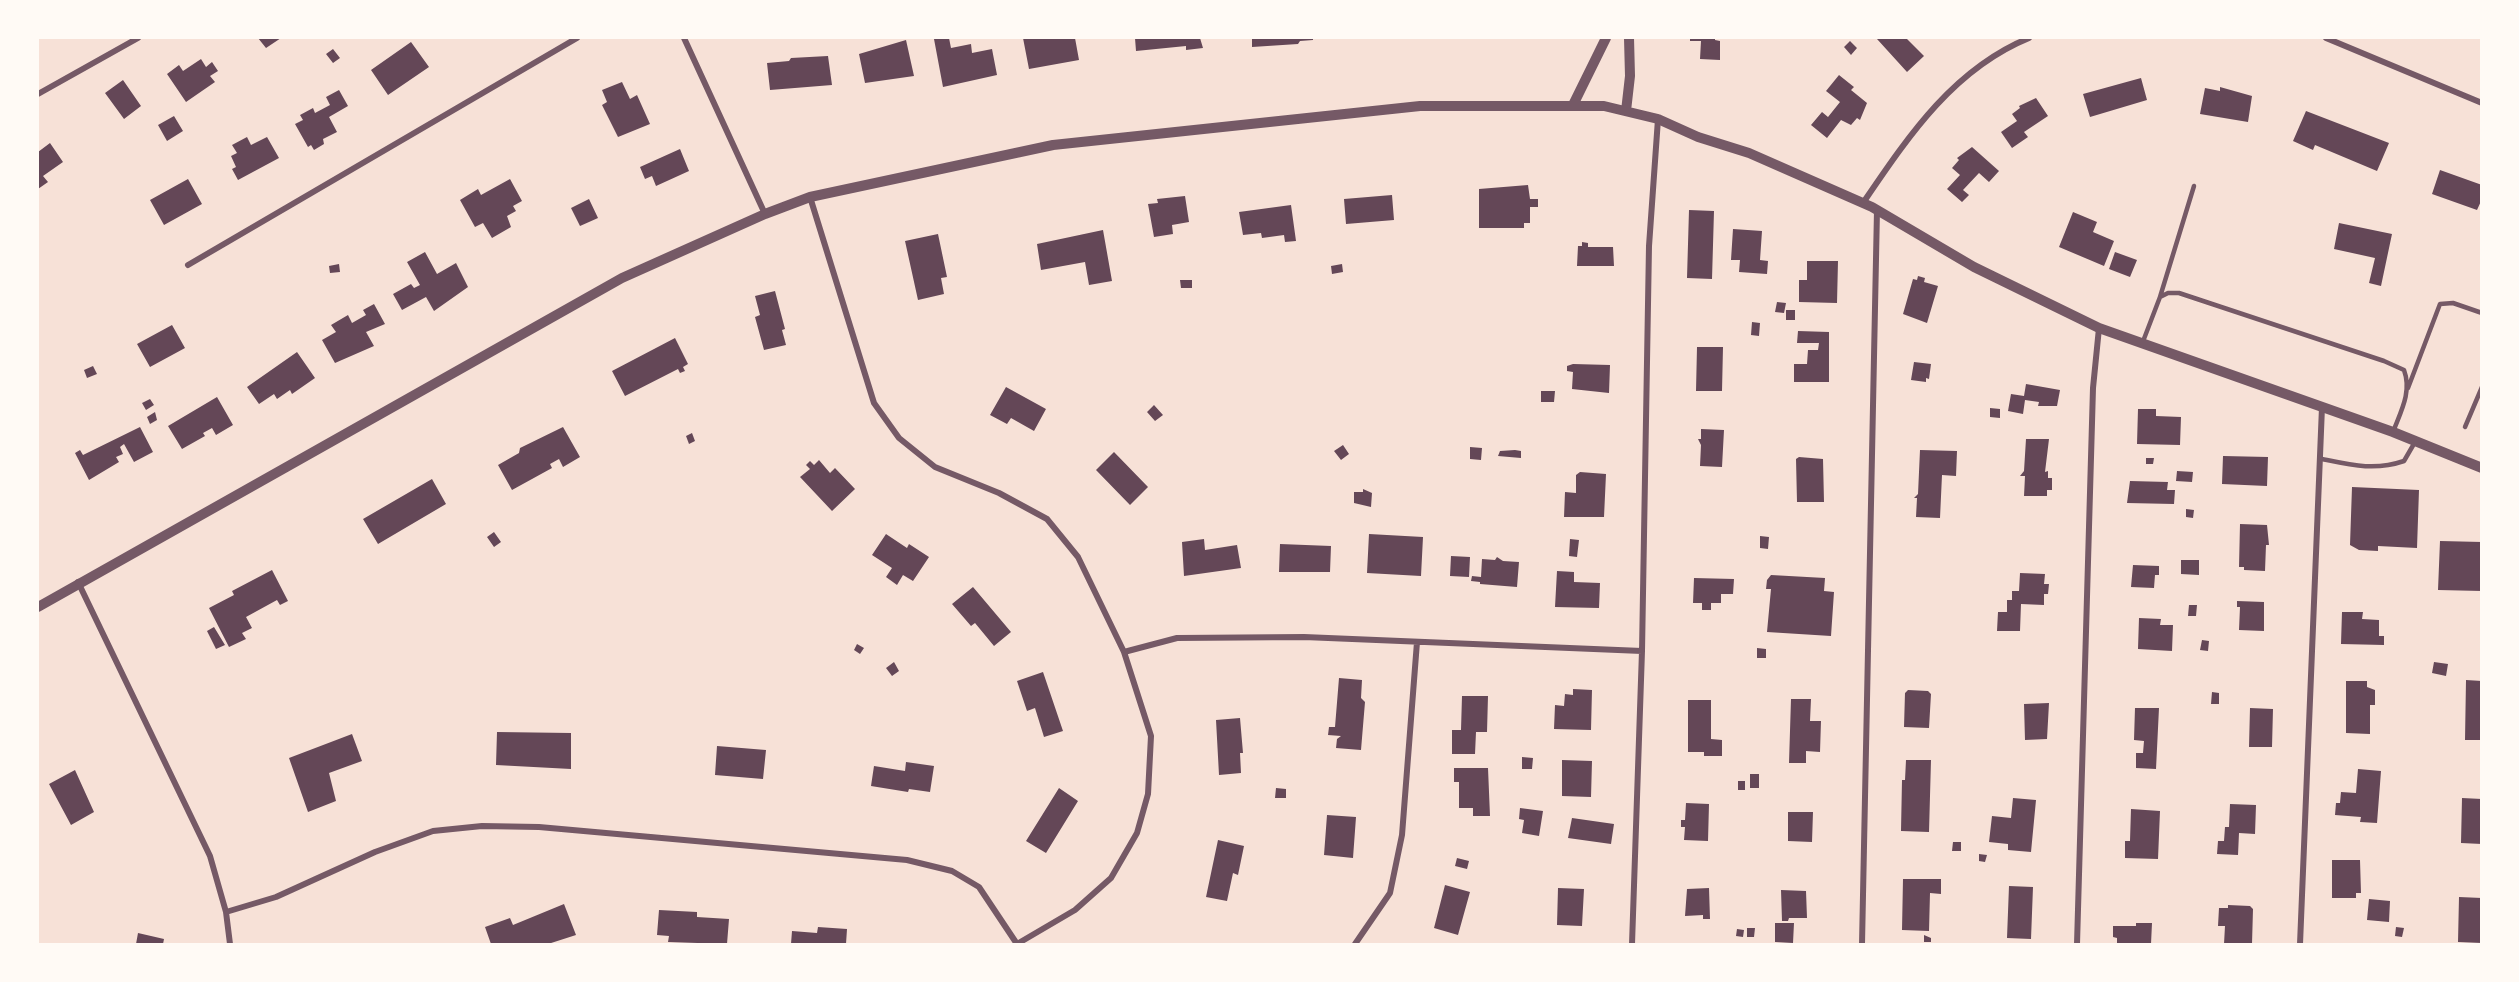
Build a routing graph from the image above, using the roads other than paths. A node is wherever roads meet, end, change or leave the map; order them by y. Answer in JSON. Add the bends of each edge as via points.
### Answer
{"nodes":[{"id":1,"x":138,"y":38,"type":"edge"},
{"id":2,"x":577,"y":38,"type":"edge"},
{"id":3,"x":684,"y":38,"type":"edge"},
{"id":4,"x":1606,"y":38,"type":"edge"},
{"id":5,"x":1629,"y":38,"type":"edge"},
{"id":6,"x":2029,"y":38,"type":"edge"},
{"id":7,"x":2326,"y":38,"type":"edge"},
{"id":8,"x":38,"y":94,"type":"edge"},
{"id":9,"x":2481,"y":103,"type":"edge"},
{"id":10,"x":1573,"y":105,"type":"junction"},
{"id":11,"x":1626,"y":111,"type":"junction"},
{"id":12,"x":1658,"y":119,"type":"junction"},
{"id":13,"x":2194,"y":186,"type":"dead end"},
{"id":14,"x":810,"y":197,"type":"junction"},
{"id":15,"x":1863,"y":203,"type":"junction"},
{"id":16,"x":1877,"y":210,"type":"junction"},
{"id":17,"x":765,"y":214,"type":"junction"},
{"id":18,"x":188,"y":265,"type":"dead end"},
{"id":19,"x":2160,"y":297,"type":"junction"},
{"id":20,"x":2481,"y":314,"type":"edge"},
{"id":21,"x":2099,"y":328,"type":"junction"},
{"id":22,"x":2142,"y":345,"type":"junction"},
{"id":23,"x":2481,"y":387,"type":"edge"},
{"id":24,"x":2407,"y":390,"type":"junction"},
{"id":25,"x":2322,"y":406,"type":"junction"},
{"id":26,"x":2465,"y":427,"type":"dead end"},
{"id":27,"x":2393,"y":432,"type":"junction"},
{"id":28,"x":2416,"y":441,"type":"junction"},
{"id":29,"x":2322,"y":459,"type":"junction"},
{"id":30,"x":2481,"y":468,"type":"edge"},
{"id":31,"x":78,"y":582,"type":"junction"},
{"id":32,"x":38,"y":607,"type":"edge"},
{"id":33,"x":1417,"y":642,"type":"junction"},
{"id":34,"x":1642,"y":651,"type":"junction"},
{"id":35,"x":1124,"y":652,"type":"junction"},
{"id":36,"x":226,"y":912,"type":"junction"},
{"id":37,"x":1017,"y":944,"type":"edge"},
{"id":38,"x":230,"y":945,"type":"edge"},
{"id":39,"x":1355,"y":945,"type":"edge"},
{"id":40,"x":1632,"y":945,"type":"edge"},
{"id":41,"x":1862,"y":945,"type":"edge"},
{"id":42,"x":2077,"y":945,"type":"edge"},
{"id":43,"x":2300,"y":945,"type":"edge"}],
"edges":[{"from":1,"to":8,"type":"street"},
{"from":2,"to":18,"type":"street"},
{"from":3,"to":17,"type":"street"},
{"from":4,"to":10,"type":"street"},
{"from":5,"to":11,"type":"street"},
{"from":6,"to":15,"type":"street","via":[[2005,47],[1970,71],[1907,139]]},
{"from":7,"to":9,"type":"street"},
{"from":10,"to":11,"type":"street"},
{"from":10,"to":14,"type":"street","via":[[1420,106],[1053,145]]},
{"from":11,"to":12,"type":"street"},
{"from":12,"to":15,"type":"street","via":[[1749,153]]},
{"from":12,"to":34,"type":"street","via":[[1648,246]]},
{"from":13,"to":19,"type":"lane"},
{"from":14,"to":17,"type":"street"},
{"from":14,"to":35,"type":"street","via":[[874,403],[899,438],[935,467],[999,493],[1047,519],[1078,557]]},
{"from":15,"to":16,"type":"street"},
{"from":16,"to":21,"type":"street","via":[[1974,267]]},
{"from":16,"to":41,"type":"street"},
{"from":17,"to":31,"type":"street","via":[[622,278]]},
{"from":19,"to":22,"type":"lane"},
{"from":19,"to":24,"type":"lane","via":[[2179,294],[2396,365],[2404,370]]},
{"from":20,"to":24,"type":"lane","via":[[2453,303],[2440,304]]},
{"from":21,"to":22,"type":"street"},
{"from":21,"to":42,"type":"street","via":[[2093,388]]},
{"from":22,"to":25,"type":"street"},
{"from":23,"to":26,"type":"lane"},
{"from":24,"to":27,"type":"lane"},
{"from":25,"to":27,"type":"street"},
{"from":25,"to":29,"type":"street"},
{"from":27,"to":28,"type":"street"},
{"from":28,"to":29,"type":"lane","via":[[2404,461],[2388,466],[2358,467]]},
{"from":28,"to":30,"type":"street"},
{"from":29,"to":43,"type":"street","via":[[2310,653]]},
{"from":31,"to":32,"type":"street"},
{"from":31,"to":36,"type":"street","via":[[210,856]]},
{"from":33,"to":34,"type":"street"},
{"from":33,"to":35,"type":"street","via":[[1177,638]]},
{"from":33,"to":39,"type":"street","via":[[1402,835],[1390,893]]},
{"from":34,"to":40,"type":"street"},
{"from":35,"to":37,"type":"street","via":[[1151,736],[1148,794],[1137,833],[1111,878],[1075,910]]},
{"from":36,"to":37,"type":"street","via":[[276,897],[375,852],[434,831],[539,826],[907,860],[952,871],[979,887]]},
{"from":36,"to":38,"type":"street"}]}
